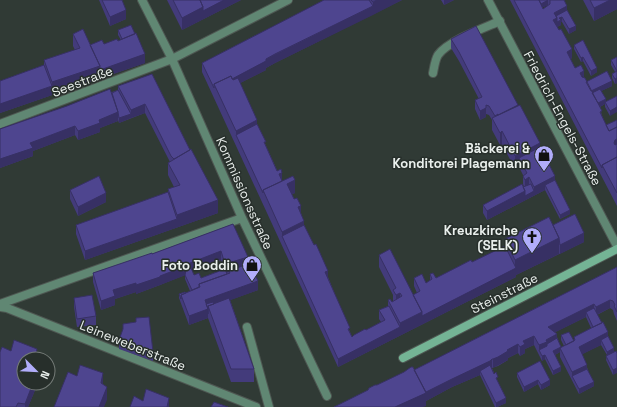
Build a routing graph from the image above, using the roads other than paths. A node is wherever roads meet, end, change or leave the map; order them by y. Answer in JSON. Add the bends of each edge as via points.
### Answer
{"nodes":[{"id":1,"x":142,"y":0,"type":"edge"},
{"id":2,"x":288,"y":0,"type":"edge"},
{"id":3,"x":488,"y":0,"type":"edge"},
{"id":4,"x":500,"y":21,"type":"junction"},
{"id":5,"x":172,"y":59,"type":"junction"},
{"id":6,"x":433,"y":73,"type":"dead end"},
{"id":7,"x":0,"y":124,"type":"edge"},
{"id":8,"x":242,"y":218,"type":"junction"},
{"id":9,"x":617,"y":247,"type":"edge"},
{"id":10,"x":0,"y":304,"type":"edge"},
{"id":11,"x":0,"y":307,"type":"edge"},
{"id":12,"x":247,"y":327,"type":"dead end"},
{"id":13,"x":403,"y":358,"type":"dead end"},
{"id":14,"x":327,"y":396,"type":"dead end"},
{"id":15,"x":256,"y":407,"type":"edge"},
{"id":16,"x":270,"y":407,"type":"edge"}],
"edges":[{"from":1,"to":5,"type":"street","name":"Kommissionsstraße"},
{"from":2,"to":5,"type":"street","name":"Seestraße"},
{"from":3,"to":4,"type":"street","name":"Friedrich-Engels-Straße"},
{"from":4,"to":6,"type":"street","via":[[446,47],[438,56]]},
{"from":4,"to":9,"type":"street","name":"Friedrich-Engels-Straße"},
{"from":5,"to":7,"type":"street","name":"Seestraße"},
{"from":5,"to":8,"type":"street","name":"Kommissionsstraße"},
{"from":8,"to":10,"type":"street"},
{"from":8,"to":14,"type":"street","name":"Kommissionsstraße"},
{"from":9,"to":13,"type":"main road","name":"Steinstraße"},
{"from":11,"to":15,"type":"street","name":"Leineweberstraße"},
{"from":12,"to":16,"type":"street"}]}
